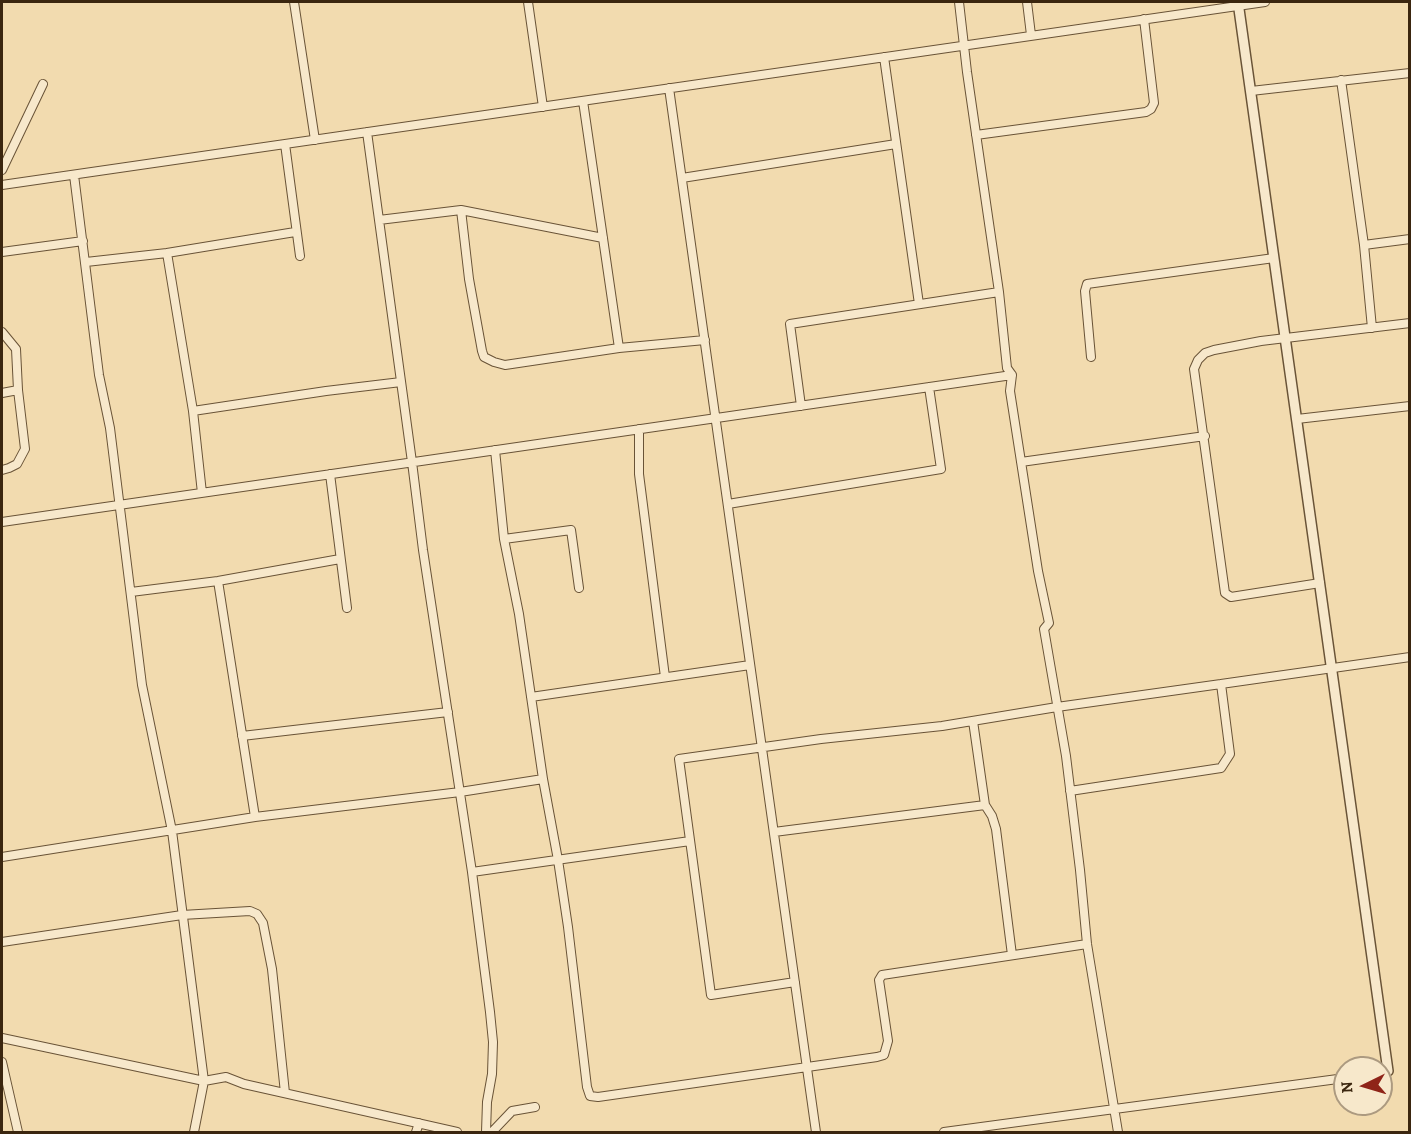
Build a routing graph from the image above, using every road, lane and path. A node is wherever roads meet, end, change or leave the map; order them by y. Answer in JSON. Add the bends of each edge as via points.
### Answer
{"nodes":[{"id":1,"x":294,"y":2,"type":"edge"},
{"id":2,"x":528,"y":2,"type":"edge"},
{"id":3,"x":959,"y":2,"type":"edge"},
{"id":4,"x":1027,"y":2,"type":"edge"},
{"id":5,"x":1265,"y":2,"type":"edge"},
{"id":6,"x":1239,"y":3,"type":"edge"},
{"id":7,"x":1144,"y":19,"type":"junction"},
{"id":8,"x":1031,"y":35,"type":"junction"},
{"id":9,"x":965,"y":45,"type":"junction"},
{"id":10,"x":884,"y":57,"type":"junction"},
{"id":11,"x":1410,"y":73,"type":"edge"},
{"id":12,"x":1341,"y":80,"type":"junction"},
{"id":13,"x":43,"y":84,"type":"dead end"},
{"id":14,"x":669,"y":88,"type":"junction"},
{"id":15,"x":1251,"y":91,"type":"junction"},
{"id":16,"x":583,"y":101,"type":"junction"},
{"id":17,"x":543,"y":106,"type":"junction"},
{"id":18,"x":367,"y":132,"type":"junction"},
{"id":19,"x":976,"y":135,"type":"junction"},
{"id":20,"x":315,"y":140,"type":"junction"},
{"id":21,"x":285,"y":144,"type":"junction"},
{"id":22,"x":896,"y":144,"type":"junction"},
{"id":23,"x":2,"y":170,"type":"edge"},
{"id":24,"x":74,"y":175,"type":"junction"},
{"id":25,"x":682,"y":178,"type":"junction"},
{"id":26,"x":2,"y":185,"type":"edge"},
{"id":27,"x":461,"y":210,"type":"junction"},
{"id":28,"x":379,"y":220,"type":"junction"},
{"id":29,"x":295,"y":232,"type":"junction"},
{"id":30,"x":603,"y":238,"type":"junction"},
{"id":31,"x":1410,"y":239,"type":"edge"},
{"id":32,"x":83,"y":241,"type":"junction"},
{"id":33,"x":1364,"y":245,"type":"junction"},
{"id":34,"x":2,"y":252,"type":"edge"},
{"id":35,"x":167,"y":253,"type":"junction"},
{"id":36,"x":300,"y":256,"type":"dead end"},
{"id":37,"x":1274,"y":258,"type":"junction"},
{"id":38,"x":86,"y":262,"type":"junction"},
{"id":39,"x":999,"y":292,"type":"junction"},
{"id":40,"x":919,"y":304,"type":"junction"},
{"id":41,"x":1410,"y":323,"type":"edge"},
{"id":42,"x":1372,"y":328,"type":"junction"},
{"id":43,"x":2,"y":332,"type":"edge"},
{"id":44,"x":1286,"y":339,"type":"junction"},
{"id":45,"x":705,"y":340,"type":"junction"},
{"id":46,"x":619,"y":348,"type":"junction"},
{"id":47,"x":1091,"y":357,"type":"dead end"},
{"id":48,"x":1012,"y":375,"type":"junction"},
{"id":49,"x":401,"y":382,"type":"junction"},
{"id":50,"x":929,"y":387,"type":"junction"},
{"id":51,"x":18,"y":390,"type":"junction"},
{"id":52,"x":2,"y":393,"type":"edge"},
{"id":53,"x":801,"y":406,"type":"junction"},
{"id":54,"x":1410,"y":406,"type":"edge"},
{"id":55,"x":194,"y":411,"type":"junction"},
{"id":56,"x":716,"y":418,"type":"junction"},
{"id":57,"x":1297,"y":419,"type":"junction"},
{"id":58,"x":639,"y":429,"type":"junction"},
{"id":59,"x":1205,"y":436,"type":"junction"},
{"id":60,"x":495,"y":450,"type":"junction"},
{"id":61,"x":412,"y":462,"type":"junction"},
{"id":62,"x":1022,"y":462,"type":"junction"},
{"id":63,"x":2,"y":470,"type":"edge"},
{"id":64,"x":330,"y":474,"type":"junction"},
{"id":65,"x":202,"y":493,"type":"junction"},
{"id":66,"x":728,"y":504,"type":"junction"},
{"id":67,"x":120,"y":505,"type":"junction"},
{"id":68,"x":2,"y":522,"type":"edge"},
{"id":69,"x":504,"y":539,"type":"junction"},
{"id":70,"x":340,"y":559,"type":"junction"},
{"id":71,"x":218,"y":580,"type":"junction"},
{"id":72,"x":1320,"y":583,"type":"junction"},
{"id":73,"x":579,"y":588,"type":"dead end"},
{"id":74,"x":131,"y":592,"type":"junction"},
{"id":75,"x":347,"y":608,"type":"dead end"},
{"id":76,"x":1410,"y":657,"type":"edge"},
{"id":77,"x":750,"y":665,"type":"junction"},
{"id":78,"x":1332,"y":668,"type":"junction"},
{"id":79,"x":665,"y":677,"type":"junction"},
{"id":80,"x":1221,"y":684,"type":"junction"},
{"id":81,"x":531,"y":697,"type":"junction"},
{"id":82,"x":1057,"y":707,"type":"junction"},
{"id":83,"x":448,"y":712,"type":"junction"},
{"id":84,"x":973,"y":721,"type":"junction"},
{"id":85,"x":242,"y":736,"type":"junction"},
{"id":86,"x":762,"y":749,"type":"junction"},
{"id":87,"x":543,"y":779,"type":"junction"},
{"id":88,"x":1070,"y":791,"type":"junction"},
{"id":89,"x":460,"y":792,"type":"junction"},
{"id":90,"x":985,"y":805,"type":"junction"},
{"id":91,"x":255,"y":817,"type":"junction"},
{"id":92,"x":172,"y":831,"type":"junction"},
{"id":93,"x":774,"y":832,"type":"junction"},
{"id":94,"x":690,"y":841,"type":"junction"},
{"id":95,"x":2,"y":857,"type":"edge"},
{"id":96,"x":558,"y":860,"type":"junction"},
{"id":97,"x":472,"y":872,"type":"junction"},
{"id":98,"x":182,"y":915,"type":"junction"},
{"id":99,"x":2,"y":942,"type":"edge"},
{"id":100,"x":1087,"y":944,"type":"junction"},
{"id":101,"x":1012,"y":955,"type":"junction"},
{"id":102,"x":795,"y":982,"type":"junction"},
{"id":103,"x":2,"y":1038,"type":"edge"},
{"id":104,"x":1382,"y":1056,"type":"edge"},
{"id":105,"x":2,"y":1062,"type":"edge"},
{"id":106,"x":807,"y":1066,"type":"junction"},
{"id":107,"x":1333,"y":1080,"type":"edge"},
{"id":108,"x":204,"y":1082,"type":"junction"},
{"id":109,"x":285,"y":1094,"type":"junction"},
{"id":110,"x":535,"y":1107,"type":"dead end"},
{"id":111,"x":1115,"y":1110,"type":"junction"},
{"id":112,"x":419,"y":1123,"type":"junction"},
{"id":113,"x":18,"y":1132,"type":"edge"},
{"id":114,"x":194,"y":1132,"type":"edge"},
{"id":115,"x":416,"y":1132,"type":"edge"},
{"id":116,"x":457,"y":1132,"type":"edge"},
{"id":117,"x":486,"y":1132,"type":"edge"},
{"id":118,"x":492,"y":1132,"type":"edge"},
{"id":119,"x":816,"y":1132,"type":"edge"},
{"id":120,"x":944,"y":1132,"type":"edge"},
{"id":121,"x":1118,"y":1132,"type":"edge"}],
"edges":[{"from":1,"to":20,"type":"street"},
{"from":2,"to":17,"type":"street"},
{"from":3,"to":9,"type":"street"},
{"from":4,"to":8,"type":"street"},
{"from":5,"to":6,"type":"street"},
{"from":6,"to":7,"type":"street"},
{"from":6,"to":15,"type":"street"},
{"from":7,"to":8,"type":"street"},
{"from":7,"to":19,"type":"street","via":[[1154,103],[1151,109]]},
{"from":8,"to":9,"type":"street"},
{"from":9,"to":10,"type":"street"},
{"from":9,"to":19,"type":"street"},
{"from":10,"to":14,"type":"street"},
{"from":10,"to":22,"type":"street"},
{"from":11,"to":12,"type":"street"},
{"from":12,"to":15,"type":"street"},
{"from":12,"to":33,"type":"street"},
{"from":13,"to":23,"type":"street"},
{"from":14,"to":16,"type":"street"},
{"from":14,"to":25,"type":"street"},
{"from":15,"to":37,"type":"street"},
{"from":16,"to":17,"type":"street"},
{"from":16,"to":30,"type":"street"},
{"from":17,"to":18,"type":"street"},
{"from":18,"to":20,"type":"street"},
{"from":18,"to":28,"type":"street"},
{"from":19,"to":39,"type":"street"},
{"from":20,"to":21,"type":"street"},
{"from":21,"to":24,"type":"street"},
{"from":21,"to":29,"type":"street"},
{"from":22,"to":25,"type":"street"},
{"from":22,"to":40,"type":"street"},
{"from":24,"to":26,"type":"street"},
{"from":24,"to":32,"type":"street"},
{"from":25,"to":45,"type":"street"},
{"from":27,"to":28,"type":"street"},
{"from":27,"to":30,"type":"street"},
{"from":27,"to":46,"type":"street","via":[[484,357],[505,365]]},
{"from":28,"to":49,"type":"street"},
{"from":29,"to":35,"type":"street"},
{"from":29,"to":36,"type":"street"},
{"from":30,"to":46,"type":"street"},
{"from":31,"to":33,"type":"street"},
{"from":32,"to":34,"type":"street"},
{"from":32,"to":38,"type":"street"},
{"from":33,"to":42,"type":"street"},
{"from":35,"to":38,"type":"street"},
{"from":35,"to":55,"type":"street"},
{"from":37,"to":44,"type":"street"},
{"from":37,"to":47,"type":"street","via":[[1088,284],[1085,291]]},
{"from":38,"to":67,"type":"street"},
{"from":39,"to":40,"type":"street"},
{"from":39,"to":48,"type":"street","via":[[1007,368]]},
{"from":40,"to":53,"type":"street","via":[[790,324]]},
{"from":41,"to":42,"type":"street"},
{"from":42,"to":44,"type":"street"},
{"from":43,"to":51,"type":"street","via":[[16,349]]},
{"from":44,"to":57,"type":"street"},
{"from":44,"to":59,"type":"street","via":[[1214,350],[1198,360],[1194,369]]},
{"from":45,"to":46,"type":"street"},
{"from":45,"to":56,"type":"street"},
{"from":48,"to":50,"type":"street"},
{"from":48,"to":62,"type":"street","via":[[1010,391]]},
{"from":49,"to":55,"type":"street"},
{"from":49,"to":61,"type":"street"},
{"from":50,"to":53,"type":"street"},
{"from":50,"to":66,"type":"street","via":[[941,469]]},
{"from":51,"to":52,"type":"street"},
{"from":51,"to":63,"type":"street","via":[[25,449],[17,464]]},
{"from":53,"to":56,"type":"street"},
{"from":54,"to":57,"type":"street"},
{"from":55,"to":65,"type":"street"},
{"from":56,"to":58,"type":"street"},
{"from":56,"to":66,"type":"street"},
{"from":57,"to":72,"type":"street"},
{"from":58,"to":60,"type":"street"},
{"from":58,"to":79,"type":"street","via":[[639,474]]},
{"from":59,"to":62,"type":"street"},
{"from":59,"to":72,"type":"street","via":[[1226,593],[1231,597]]},
{"from":60,"to":61,"type":"street"},
{"from":60,"to":69,"type":"street"},
{"from":61,"to":64,"type":"street"},
{"from":61,"to":83,"type":"street"},
{"from":62,"to":82,"type":"street","via":[[1049,623],[1044,629]]},
{"from":64,"to":65,"type":"street"},
{"from":64,"to":70,"type":"street"},
{"from":65,"to":67,"type":"street"},
{"from":66,"to":77,"type":"street"},
{"from":67,"to":68,"type":"street"},
{"from":67,"to":74,"type":"street"},
{"from":69,"to":73,"type":"street","via":[[571,530]]},
{"from":69,"to":81,"type":"street"},
{"from":70,"to":71,"type":"street"},
{"from":70,"to":75,"type":"street"},
{"from":71,"to":74,"type":"street"},
{"from":71,"to":85,"type":"street"},
{"from":72,"to":78,"type":"street"},
{"from":74,"to":92,"type":"street","via":[[142,685]]},
{"from":76,"to":78,"type":"street"},
{"from":77,"to":79,"type":"street"},
{"from":77,"to":86,"type":"street"},
{"from":78,"to":80,"type":"street"},
{"from":78,"to":104,"type":"street"},
{"from":79,"to":81,"type":"street"},
{"from":80,"to":82,"type":"street"},
{"from":80,"to":88,"type":"street","via":[[1230,754],[1221,768]]},
{"from":81,"to":87,"type":"street"},
{"from":82,"to":84,"type":"street"},
{"from":82,"to":88,"type":"street"},
{"from":83,"to":85,"type":"street"},
{"from":83,"to":89,"type":"street"},
{"from":84,"to":86,"type":"street"},
{"from":84,"to":90,"type":"street"},
{"from":85,"to":91,"type":"street"},
{"from":86,"to":93,"type":"street"},
{"from":86,"to":94,"type":"street","via":[[678,759]]},
{"from":87,"to":89,"type":"street"},
{"from":87,"to":96,"type":"street"},
{"from":88,"to":100,"type":"street"},
{"from":89,"to":91,"type":"street"},
{"from":89,"to":97,"type":"street"},
{"from":90,"to":93,"type":"street"},
{"from":90,"to":101,"type":"street","via":[[996,830]]},
{"from":91,"to":92,"type":"street"},
{"from":92,"to":95,"type":"street"},
{"from":92,"to":98,"type":"street"},
{"from":93,"to":102,"type":"street"},
{"from":94,"to":96,"type":"street"},
{"from":94,"to":102,"type":"street","via":[[711,995]]},
{"from":96,"to":97,"type":"street"},
{"from":96,"to":106,"type":"street","via":[[590,1096]]},
{"from":97,"to":117,"type":"street","via":[[493,1042]]},
{"from":98,"to":99,"type":"street"},
{"from":98,"to":108,"type":"street"},
{"from":98,"to":109,"type":"street","via":[[250,911],[257,914],[272,969]]},
{"from":100,"to":101,"type":"street"},
{"from":100,"to":111,"type":"street"},
{"from":101,"to":106,"type":"street","via":[[882,975],[879,980],[888,1041],[884,1055]]},
{"from":102,"to":106,"type":"street"},
{"from":103,"to":108,"type":"street"},
{"from":105,"to":113,"type":"street"},
{"from":106,"to":119,"type":"street"},
{"from":107,"to":111,"type":"street"},
{"from":108,"to":109,"type":"street","via":[[226,1077]]},
{"from":108,"to":114,"type":"street"},
{"from":109,"to":112,"type":"street"},
{"from":110,"to":118,"type":"street","via":[[512,1111]]},
{"from":111,"to":120,"type":"street"},
{"from":111,"to":121,"type":"street"},
{"from":112,"to":115,"type":"street"},
{"from":112,"to":116,"type":"street"}]}
